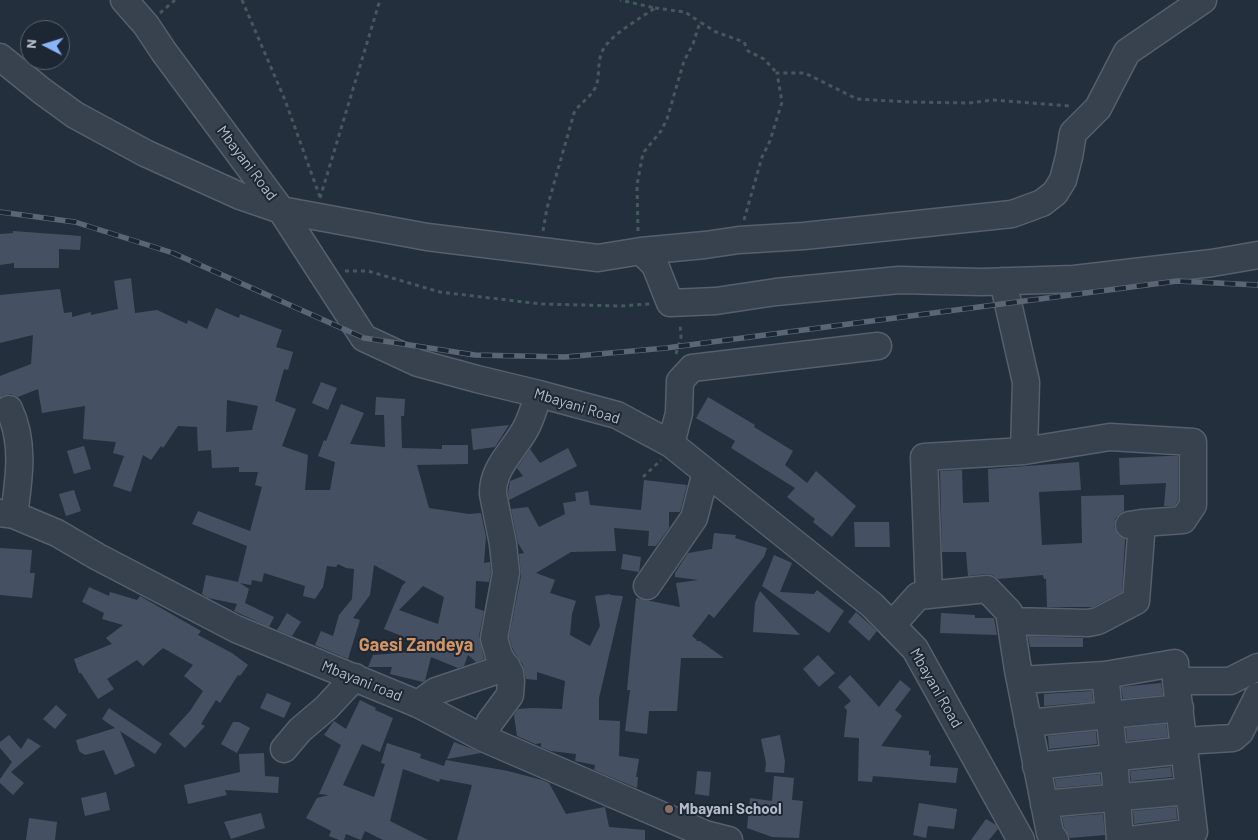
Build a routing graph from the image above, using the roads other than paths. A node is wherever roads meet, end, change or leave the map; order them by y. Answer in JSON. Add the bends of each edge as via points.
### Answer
{"nodes":[{"id":1,"x":124,"y":0,"type":"edge"},
{"id":2,"x":1203,"y":0,"type":"edge"},
{"id":3,"x":0,"y":57,"type":"edge"},
{"id":4,"x":282,"y":210,"type":"junction"},
{"id":5,"x":641,"y":250,"type":"junction"},
{"id":6,"x":1258,"y":255,"type":"edge"},
{"id":7,"x":1003,"y":281,"type":"junction"},
{"id":8,"x":878,"y":346,"type":"dead end"},
{"id":9,"x":540,"y":394,"type":"junction"},
{"id":10,"x":9,"y":409,"type":"dead end"},
{"id":11,"x":671,"y":444,"type":"junction"},
{"id":12,"x":1024,"y":451,"type":"junction"},
{"id":13,"x":706,"y":472,"type":"junction"},
{"id":14,"x":7,"y":514,"type":"edge"},
{"id":15,"x":647,"y":586,"type":"dead end"},
{"id":16,"x":929,"y":595,"type":"junction"},
{"id":17,"x":1011,"y":621,"type":"junction"},
{"id":18,"x":892,"y":625,"type":"junction"},
{"id":19,"x":507,"y":667,"type":"junction"},
{"id":20,"x":1258,"y":667,"type":"edge"},
{"id":21,"x":1105,"y":675,"type":"junction"},
{"id":22,"x":355,"y":677,"type":"junction"},
{"id":23,"x":1020,"y":680,"type":"junction"},
{"id":24,"x":1176,"y":681,"type":"junction"},
{"id":25,"x":1258,"y":696,"type":"edge"},
{"id":26,"x":418,"y":704,"type":"junction"},
{"id":27,"x":1180,"y":708,"type":"junction"},
{"id":28,"x":1109,"y":715,"type":"junction"},
{"id":29,"x":1028,"y":722,"type":"junction"},
{"id":30,"x":483,"y":738,"type":"junction"},
{"id":31,"x":1184,"y":745,"type":"junction"},
{"id":32,"x":284,"y":749,"type":"dead end"},
{"id":33,"x":1114,"y":758,"type":"junction"},
{"id":34,"x":1036,"y":766,"type":"junction"},
{"id":35,"x":1190,"y":791,"type":"junction"},
{"id":36,"x":1116,"y":798,"type":"junction"},
{"id":37,"x":1044,"y":804,"type":"junction"},
{"id":38,"x":728,"y":840,"type":"edge"},
{"id":39,"x":1021,"y":840,"type":"edge"},
{"id":40,"x":1055,"y":840,"type":"edge"},
{"id":41,"x":1120,"y":840,"type":"edge"},
{"id":42,"x":1130,"y":840,"type":"edge"}],
"edges":[{"from":1,"to":4,"type":"street","name":"Mbayani Road","via":[[146,25]]},
{"from":2,"to":5,"type":"street","via":[[1127,52],[1098,108],[1073,133],[1063,180],[1055,193],[1042,203],[1012,214]]},
{"from":3,"to":4,"type":"street","via":[[69,110],[115,137],[240,196]]},
{"from":4,"to":5,"type":"street","via":[[325,208],[428,237],[598,258]]},
{"from":4,"to":9,"type":"street","name":"Mbayani Road","via":[[364,338],[418,363]]},
{"from":5,"to":7,"type":"street","via":[[654,265],[670,303],[899,280]]},
{"from":6,"to":7,"type":"street","via":[[1100,277]]},
{"from":7,"to":12,"type":"street","via":[[1026,382]]},
{"from":8,"to":11,"type":"street","via":[[692,368],[680,381],[679,413]]},
{"from":9,"to":11,"type":"street","name":"Mbayani Road","via":[[617,415]]},
{"from":9,"to":19,"type":"street","via":[[527,427],[492,484],[506,558],[494,638]]},
{"from":10,"to":14,"type":"street","via":[[18,435],[19,484]]},
{"from":11,"to":13,"type":"street","name":"Mbayani Road"},
{"from":12,"to":16,"type":"street","via":[[924,457]]},
{"from":12,"to":17,"type":"street","via":[[1110,437],[1193,442],[1193,505],[1183,520],[1135,524],[1136,601],[1088,623]]},
{"from":13,"to":15,"type":"street","via":[[694,518]]},
{"from":13,"to":18,"type":"street","name":"Mbayani Road","via":[[872,604]]},
{"from":14,"to":22,"type":"street","name":"Mbayani road","via":[[57,533],[236,629]]},
{"from":16,"to":17,"type":"street","via":[[987,589],[1009,612]]},
{"from":16,"to":18,"type":"street","via":[[918,596]]},
{"from":17,"to":23,"type":"street"},
{"from":18,"to":39,"type":"street","name":"Mbayani Road","via":[[915,649]]},
{"from":19,"to":26,"type":"street","via":[[436,691]]},
{"from":19,"to":30,"type":"street","via":[[510,694]]},
{"from":20,"to":24,"type":"street","via":[[1230,681]]},
{"from":21,"to":23,"type":"street"},
{"from":21,"to":24,"type":"street","via":[[1175,663]]},
{"from":21,"to":28,"type":"street"},
{"from":22,"to":26,"type":"street","name":"Mbayani road"},
{"from":22,"to":32,"type":"street"},
{"from":23,"to":29,"type":"street"},
{"from":24,"to":27,"type":"street"},
{"from":25,"to":31,"type":"street","via":[[1240,732],[1233,738]]},
{"from":26,"to":30,"type":"street","name":"Mbayani road"},
{"from":27,"to":28,"type":"street"},
{"from":27,"to":31,"type":"street"},
{"from":28,"to":29,"type":"street"},
{"from":28,"to":33,"type":"street"},
{"from":29,"to":34,"type":"street"},
{"from":30,"to":38,"type":"street","name":"Mbayani road","via":[[705,834]]},
{"from":31,"to":33,"type":"street"},
{"from":31,"to":35,"type":"street"},
{"from":33,"to":34,"type":"street"},
{"from":33,"to":36,"type":"street"},
{"from":34,"to":37,"type":"street"},
{"from":35,"to":36,"type":"street"},
{"from":35,"to":42,"type":"street","via":[[1194,832]]},
{"from":36,"to":37,"type":"street"},
{"from":36,"to":41,"type":"street"},
{"from":37,"to":40,"type":"street","via":[[1050,833]]}]}
